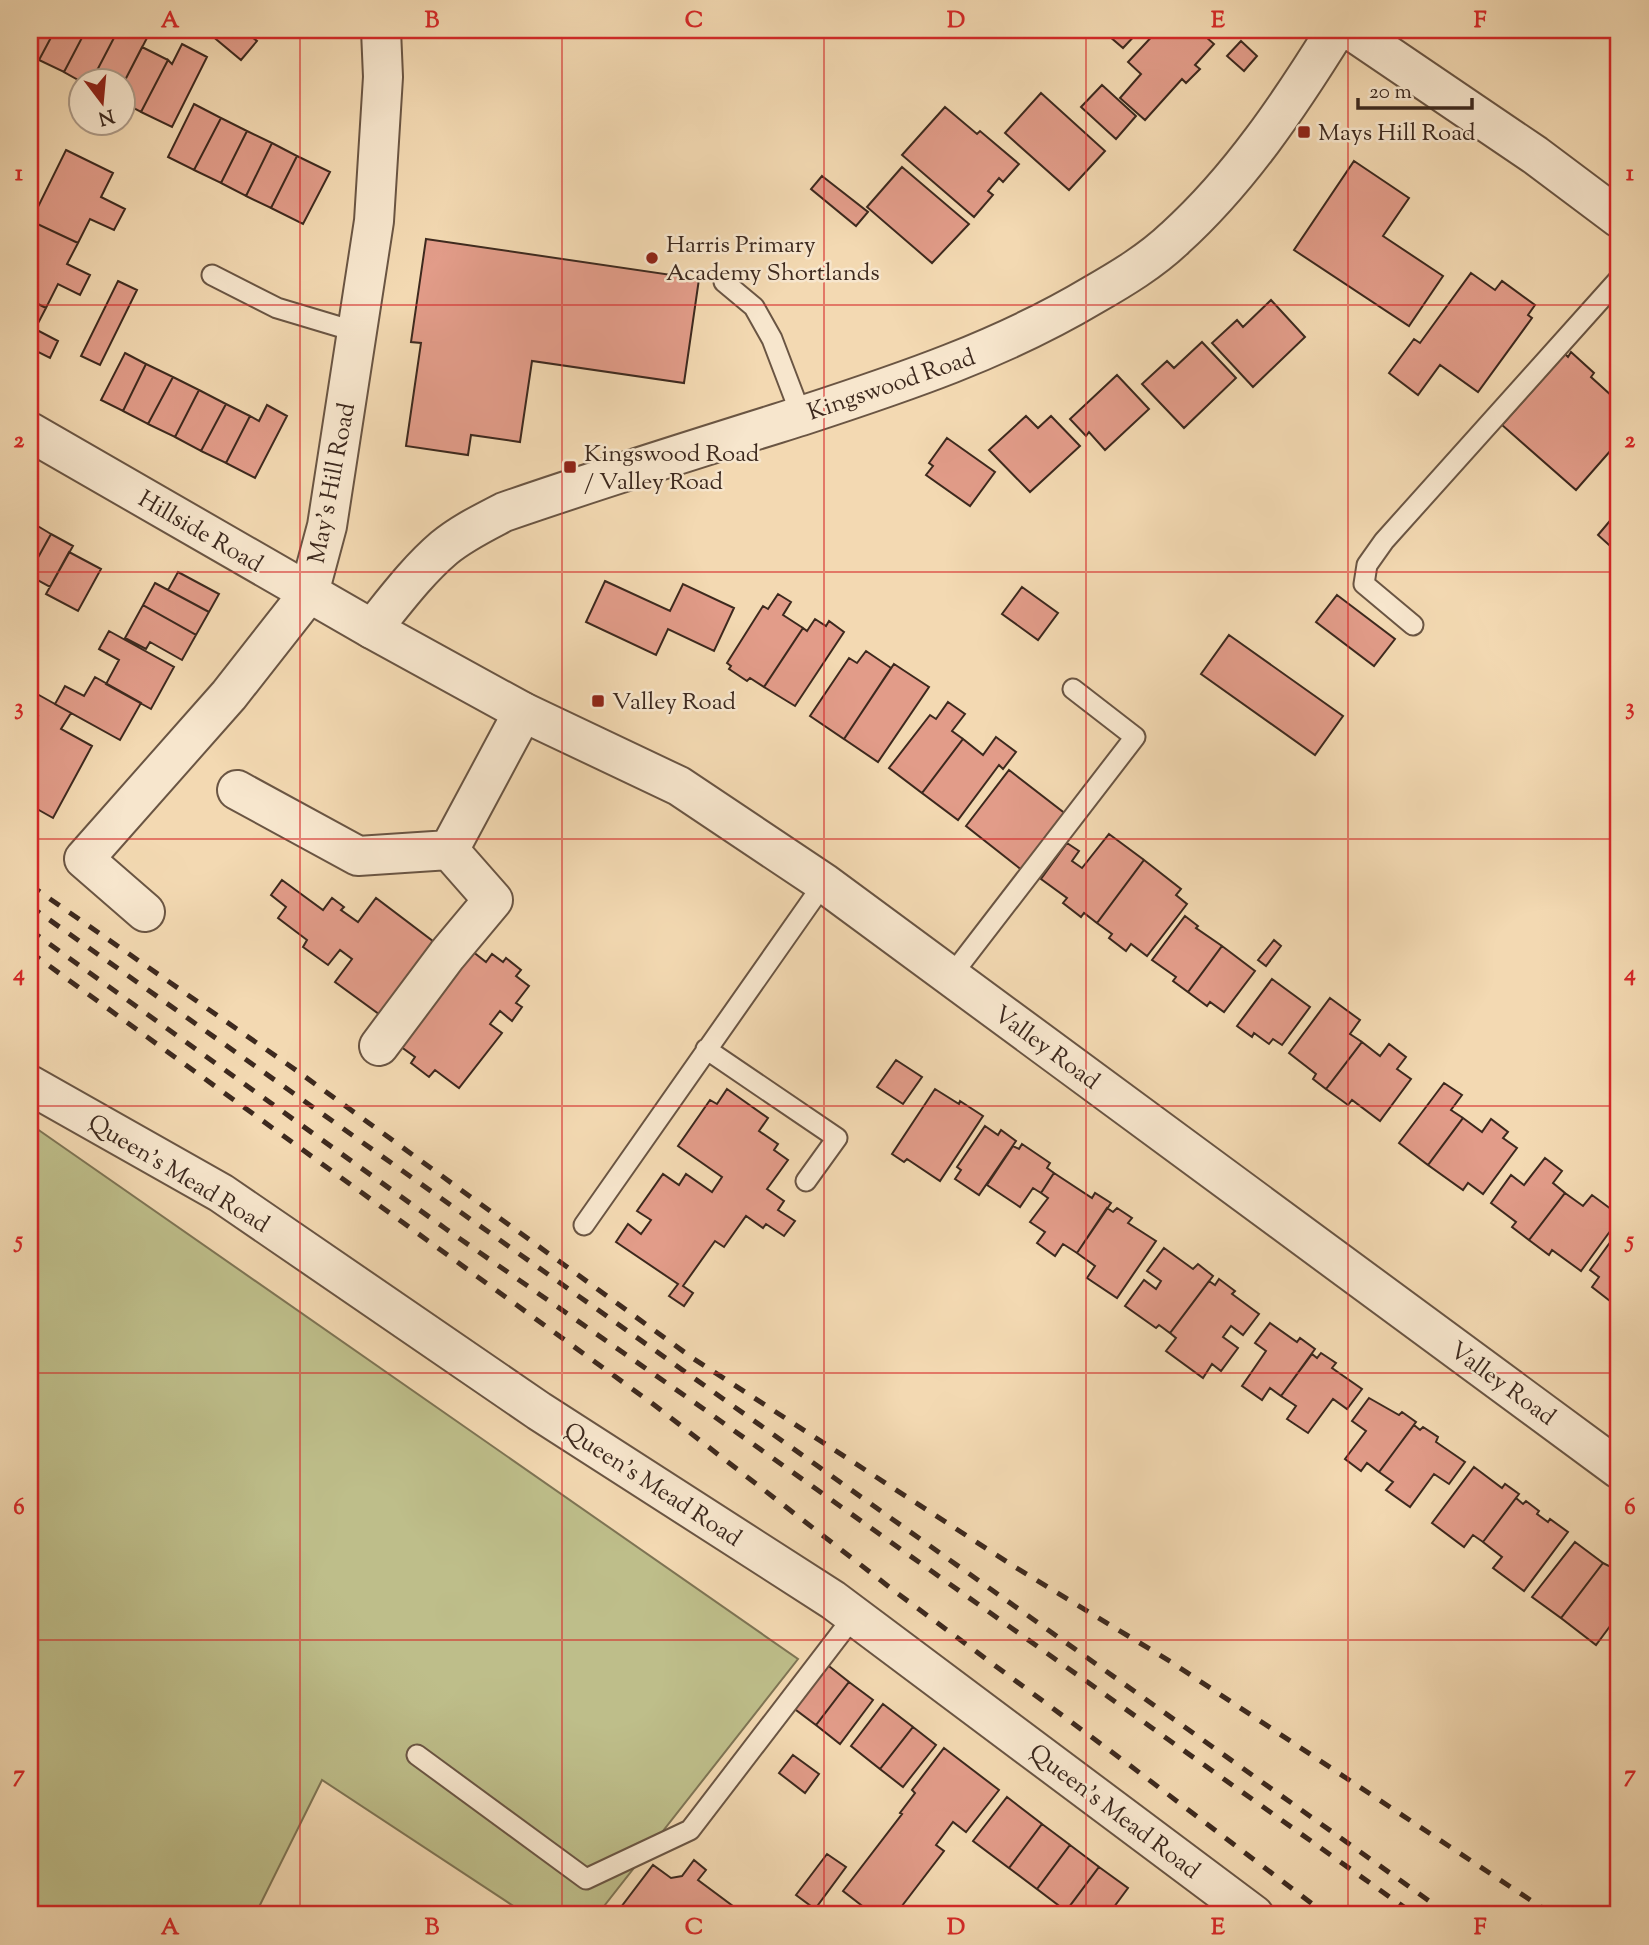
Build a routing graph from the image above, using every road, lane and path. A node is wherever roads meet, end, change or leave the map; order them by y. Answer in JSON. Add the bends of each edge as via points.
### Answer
{"nodes":[{"id":1,"x":381,"y":30,"type":"edge"},
{"id":2,"x":1336,"y":30,"type":"edge"},
{"id":3,"x":1353,"y":30,"type":"edge"},
{"id":4,"x":1619,"y":218,"type":"edge"},
{"id":5,"x":212,"y":275,"type":"dead end"},
{"id":6,"x":1619,"y":279,"type":"edge"},
{"id":7,"x":724,"y":282,"type":"dead end"},
{"id":8,"x":357,"y":332,"type":"junction"},
{"id":9,"x":801,"y":415,"type":"junction"},
{"id":10,"x":30,"y":432,"type":"edge"},
{"id":11,"x":309,"y":593,"type":"junction"},
{"id":12,"x":1413,"y":625,"type":"dead end"},
{"id":13,"x":372,"y":629,"type":"junction"},
{"id":14,"x":1073,"y":689,"type":"dead end"},
{"id":15,"x":523,"y":712,"type":"junction"},
{"id":16,"x":237,"y":790,"type":"dead end"},
{"id":17,"x":449,"y":850,"type":"junction"},
{"id":18,"x":824,"y":883,"type":"junction"},
{"id":19,"x":145,"y":912,"type":"dead end"},
{"id":20,"x":951,"y":976,"type":"junction"},
{"id":21,"x":379,"y":1046,"type":"dead end"},
{"id":22,"x":706,"y":1049,"type":"junction"},
{"id":23,"x":30,"y":1085,"type":"edge"},
{"id":24,"x":806,"y":1181,"type":"dead end"},
{"id":25,"x":584,"y":1225,"type":"dead end"},
{"id":26,"x":1619,"y":1469,"type":"edge"},
{"id":27,"x":854,"y":1616,"type":"junction"},
{"id":28,"x":417,"y":1755,"type":"dead end"},
{"id":29,"x":1254,"y":1915,"type":"edge"}],
"edges":[{"from":1,"to":8,"type":"street","name":"May's Hill Road","via":[[383,77],[374,221]]},
{"from":2,"to":9,"type":"street","name":"Kingswood Road","via":[[1289,105],[1227,183],[1175,239],[1126,276],[994,347],[894,386]]},
{"from":3,"to":4,"type":"street"},
{"from":5,"to":8,"type":"lane","via":[[277,308]]},
{"from":6,"to":12,"type":"lane","via":[[1367,565],[1364,584]]},
{"from":7,"to":9,"type":"lane","via":[[754,307],[772,339]]},
{"from":8,"to":11,"type":"street","name":"May's Hill Road","via":[[327,526]]},
{"from":9,"to":13,"type":"street","name":"Kingswood Road","via":[[504,512],[444,548]]},
{"from":10,"to":11,"type":"street","name":"Hillside Road"},
{"from":11,"to":13,"type":"street","name":"Hillside Road"},
{"from":11,"to":19,"type":"street","name":"May's Hill Road","via":[[229,695],[84,859]]},
{"from":13,"to":15,"type":"street","name":"Valley Road"},
{"from":14,"to":20,"type":"lane","via":[[1135,737]]},
{"from":15,"to":17,"type":"street"},
{"from":15,"to":18,"type":"street","name":"Valley Road","via":[[679,786]]},
{"from":16,"to":17,"type":"street","via":[[358,856]]},
{"from":17,"to":21,"type":"street","via":[[492,900]]},
{"from":18,"to":20,"type":"street","name":"Valley Road"},
{"from":18,"to":22,"type":"lane"},
{"from":20,"to":26,"type":"street","name":"Valley Road"},
{"from":22,"to":24,"type":"lane","via":[[837,1138]]},
{"from":22,"to":25,"type":"lane"},
{"from":23,"to":27,"type":"street","name":"Queen's Mead Road","via":[[221,1193],[539,1411]]},
{"from":27,"to":28,"type":"lane","via":[[690,1830],[586,1879]]},
{"from":27,"to":29,"type":"street","name":"Queen's Mead Road"}]}
